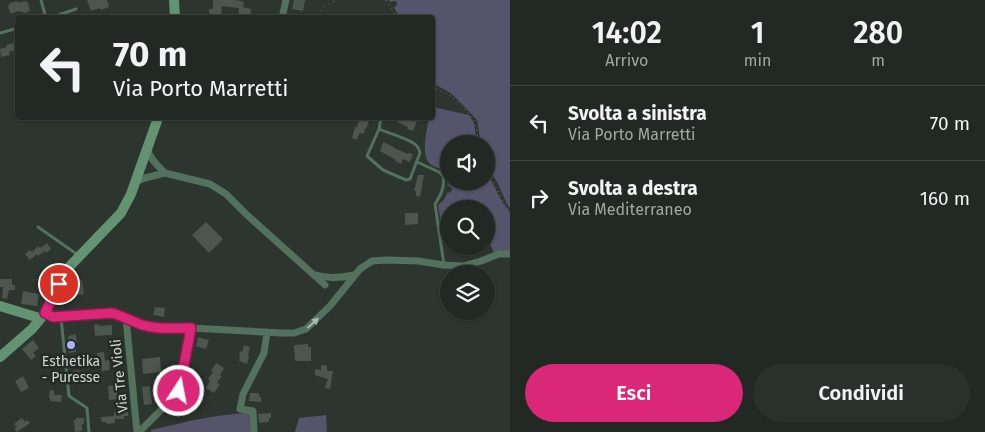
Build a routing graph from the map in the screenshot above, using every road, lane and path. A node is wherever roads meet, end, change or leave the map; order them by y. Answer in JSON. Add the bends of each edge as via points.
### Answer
{"nodes":[{"id":1,"x":40,"y":0,"type":"edge"},
{"id":2,"x":174,"y":0,"type":"edge"},
{"id":3,"x":286,"y":0,"type":"edge"},
{"id":4,"x":336,"y":0,"type":"edge"},
{"id":5,"x":386,"y":0,"type":"edge"},
{"id":6,"x":76,"y":9,"type":"dead end"},
{"id":7,"x":47,"y":15,"type":"edge"},
{"id":8,"x":57,"y":15,"type":"edge"},
{"id":9,"x":175,"y":15,"type":"edge"},
{"id":10,"x":283,"y":15,"type":"edge"},
{"id":11,"x":317,"y":15,"type":"edge"},
{"id":12,"x":395,"y":15,"type":"edge"},
{"id":13,"x":15,"y":29,"type":"edge"},
{"id":14,"x":0,"y":33,"type":"edge"},
{"id":15,"x":435,"y":88,"type":"edge"},
{"id":16,"x":157,"y":120,"type":"edge"},
{"id":17,"x":381,"y":120,"type":"edge"},
{"id":18,"x":379,"y":129,"type":"junction"},
{"id":19,"x":477,"y":135,"type":"edge"},
{"id":20,"x":147,"y":148,"type":"junction"},
{"id":21,"x":416,"y":162,"type":"junction"},
{"id":22,"x":165,"y":173,"type":"junction"},
{"id":23,"x":135,"y":182,"type":"junction"},
{"id":24,"x":495,"y":184,"type":"edge"},
{"id":25,"x":510,"y":211,"type":"edge"},
{"id":26,"x":38,"y":227,"type":"dead end"},
{"id":27,"x":510,"y":254,"type":"edge"},
{"id":28,"x":79,"y":256,"type":"junction"},
{"id":29,"x":444,"y":265,"type":"joint"},
{"id":30,"x":467,"y":265,"type":"edge"},
{"id":31,"x":313,"y":274,"type":"junction"},
{"id":32,"x":354,"y":275,"type":"junction"},
{"id":33,"x":325,"y":285,"type":"dead end"},
{"id":34,"x":0,"y":306,"type":"edge"},
{"id":35,"x":42,"y":316,"type":"junction"},
{"id":36,"x":62,"y":317,"type":"junction"},
{"id":37,"x":126,"y":318,"type":"junction"},
{"id":38,"x":191,"y":328,"type":"junction"},
{"id":39,"x":267,"y":332,"type":"junction"},
{"id":40,"x":0,"y":357,"type":"edge"},
{"id":41,"x":90,"y":432,"type":"edge"},
{"id":42,"x":138,"y":432,"type":"edge"},
{"id":43,"x":254,"y":432,"type":"edge"}],
"edges":[{"from":1,"to":7,"type":"lane"},
{"from":2,"to":9,"type":"street"},
{"from":3,"to":10,"type":"street"},
{"from":4,"to":11,"type":"path"},
{"from":5,"to":12,"type":"path"},
{"from":6,"to":8,"type":"lane"},
{"from":13,"to":14,"type":"lane"},
{"from":15,"to":19,"type":"path","via":[[451,96],[469,114],[475,121]]},
{"from":16,"to":20,"type":"street"},
{"from":17,"to":18,"type":"lane"},
{"from":18,"to":21,"type":"lane","via":[[416,145],[420,153]]},
{"from":18,"to":21,"type":"lane","via":[[367,156],[383,170],[406,180],[410,179]]},
{"from":20,"to":22,"type":"street","via":[[156,165]]},
{"from":20,"to":23,"type":"street"},
{"from":21,"to":29,"type":"lane","via":[[443,176],[443,188],[435,204]]},
{"from":22,"to":23,"type":"street"},
{"from":22,"to":31,"type":"street","via":[[219,188]]},
{"from":23,"to":28,"type":"street","via":[[121,213]]},
{"from":24,"to":25,"type":"path"},
{"from":26,"to":28,"type":"lane"},
{"from":27,"to":30,"type":"street","via":[[499,254]]},
{"from":28,"to":35,"type":"street","via":[[65,273]]},
{"from":29,"to":32,"type":"street","via":[[418,261],[372,261]]},
{"from":31,"to":32,"type":"street","via":[[331,278]]},
{"from":31,"to":33,"type":"street"},
{"from":39,"to":32,"type":"street","one_way":true,"via":[[294,333],[306,329],[330,306]]},
{"from":34,"to":35,"type":"street"},
{"from":35,"to":36,"type":"street"},
{"from":35,"to":40,"type":"street"},
{"from":36,"to":37,"type":"street","via":[[112,313]]},
{"from":36,"to":41,"type":"lane","via":[[69,396],[87,408]]},
{"from":37,"to":38,"type":"street","via":[[154,328]]},
{"from":37,"to":42,"type":"street","name":"Via Tre Violi"},
{"from":38,"to":39,"type":"street"},
{"from":38,"to":42,"type":"street","via":[[179,391]]},
{"from":39,"to":43,"type":"street","via":[[264,353],[243,394],[240,408],[253,411]]}]}
